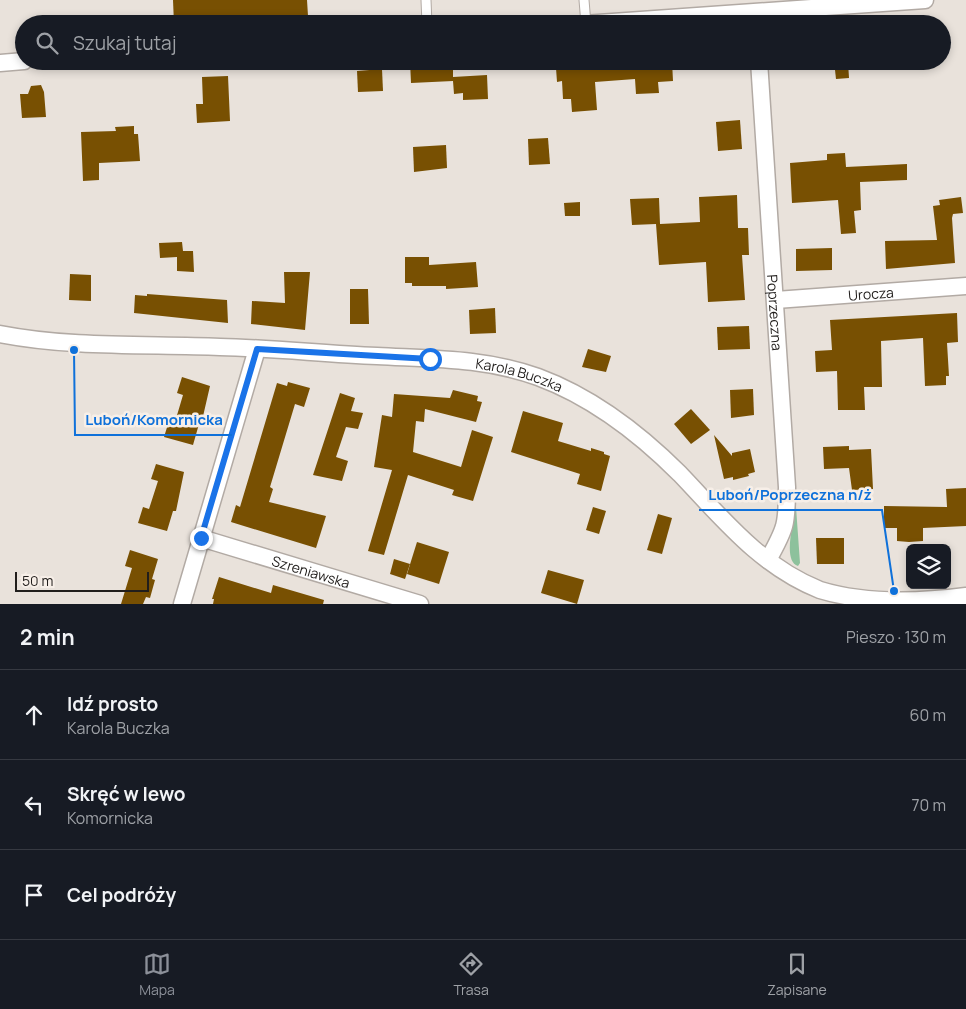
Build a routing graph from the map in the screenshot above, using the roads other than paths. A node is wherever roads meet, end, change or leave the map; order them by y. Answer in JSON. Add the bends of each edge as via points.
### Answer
{"nodes":[{"id":1,"x":426,"y":0,"type":"edge"},
{"id":2,"x":584,"y":0,"type":"edge"},
{"id":3,"x":925,"y":0,"type":"edge"},
{"id":4,"x":757,"y":12,"type":"edge"},
{"id":5,"x":427,"y":15,"type":"edge"},
{"id":6,"x":585,"y":15,"type":"edge"},
{"id":7,"x":714,"y":15,"type":"edge"},
{"id":8,"x":15,"y":62,"type":"edge"},
{"id":9,"x":0,"y":63,"type":"edge"},
{"id":10,"x":760,"y":70,"type":"edge"},
{"id":11,"x":966,"y":286,"type":"edge"},
{"id":12,"x":776,"y":300,"type":"junction"},
{"id":13,"x":0,"y":334,"type":"edge"},
{"id":14,"x":257,"y":349,"type":"junction"},
{"id":15,"x":201,"y":538,"type":"junction"},
{"id":16,"x":768,"y":560,"type":"junction"},
{"id":17,"x":966,"y":596,"type":"edge"},
{"id":18,"x":182,"y":604,"type":"edge"},
{"id":19,"x":420,"y":604,"type":"edge"}],
"edges":[{"from":1,"to":5,"type":"lane"},
{"from":2,"to":6,"type":"lane"},
{"from":3,"to":4,"type":"street"},
{"from":4,"to":7,"type":"street"},
{"from":8,"to":9,"type":"street"},
{"from":10,"to":12,"type":"street","name":"Poprzeczna"},
{"from":11,"to":12,"type":"street","name":"Urocza"},
{"from":12,"to":16,"type":"street","name":"Poprzeczna","via":[[787,519]]},
{"from":13,"to":14,"type":"street","name":"Karola Buczka","via":[[75,343]]},
{"from":14,"to":15,"type":"street"},
{"from":14,"to":16,"type":"street","name":"Karola Buczka","via":[[484,363],[555,384],[590,402],[649,445],[739,538]]},
{"from":15,"to":18,"type":"street"},
{"from":15,"to":19,"type":"street","name":"Szreniawska"},
{"from":16,"to":17,"type":"street","name":"Karola Buczka","via":[[822,590],[858,599],[895,601]]}]}
